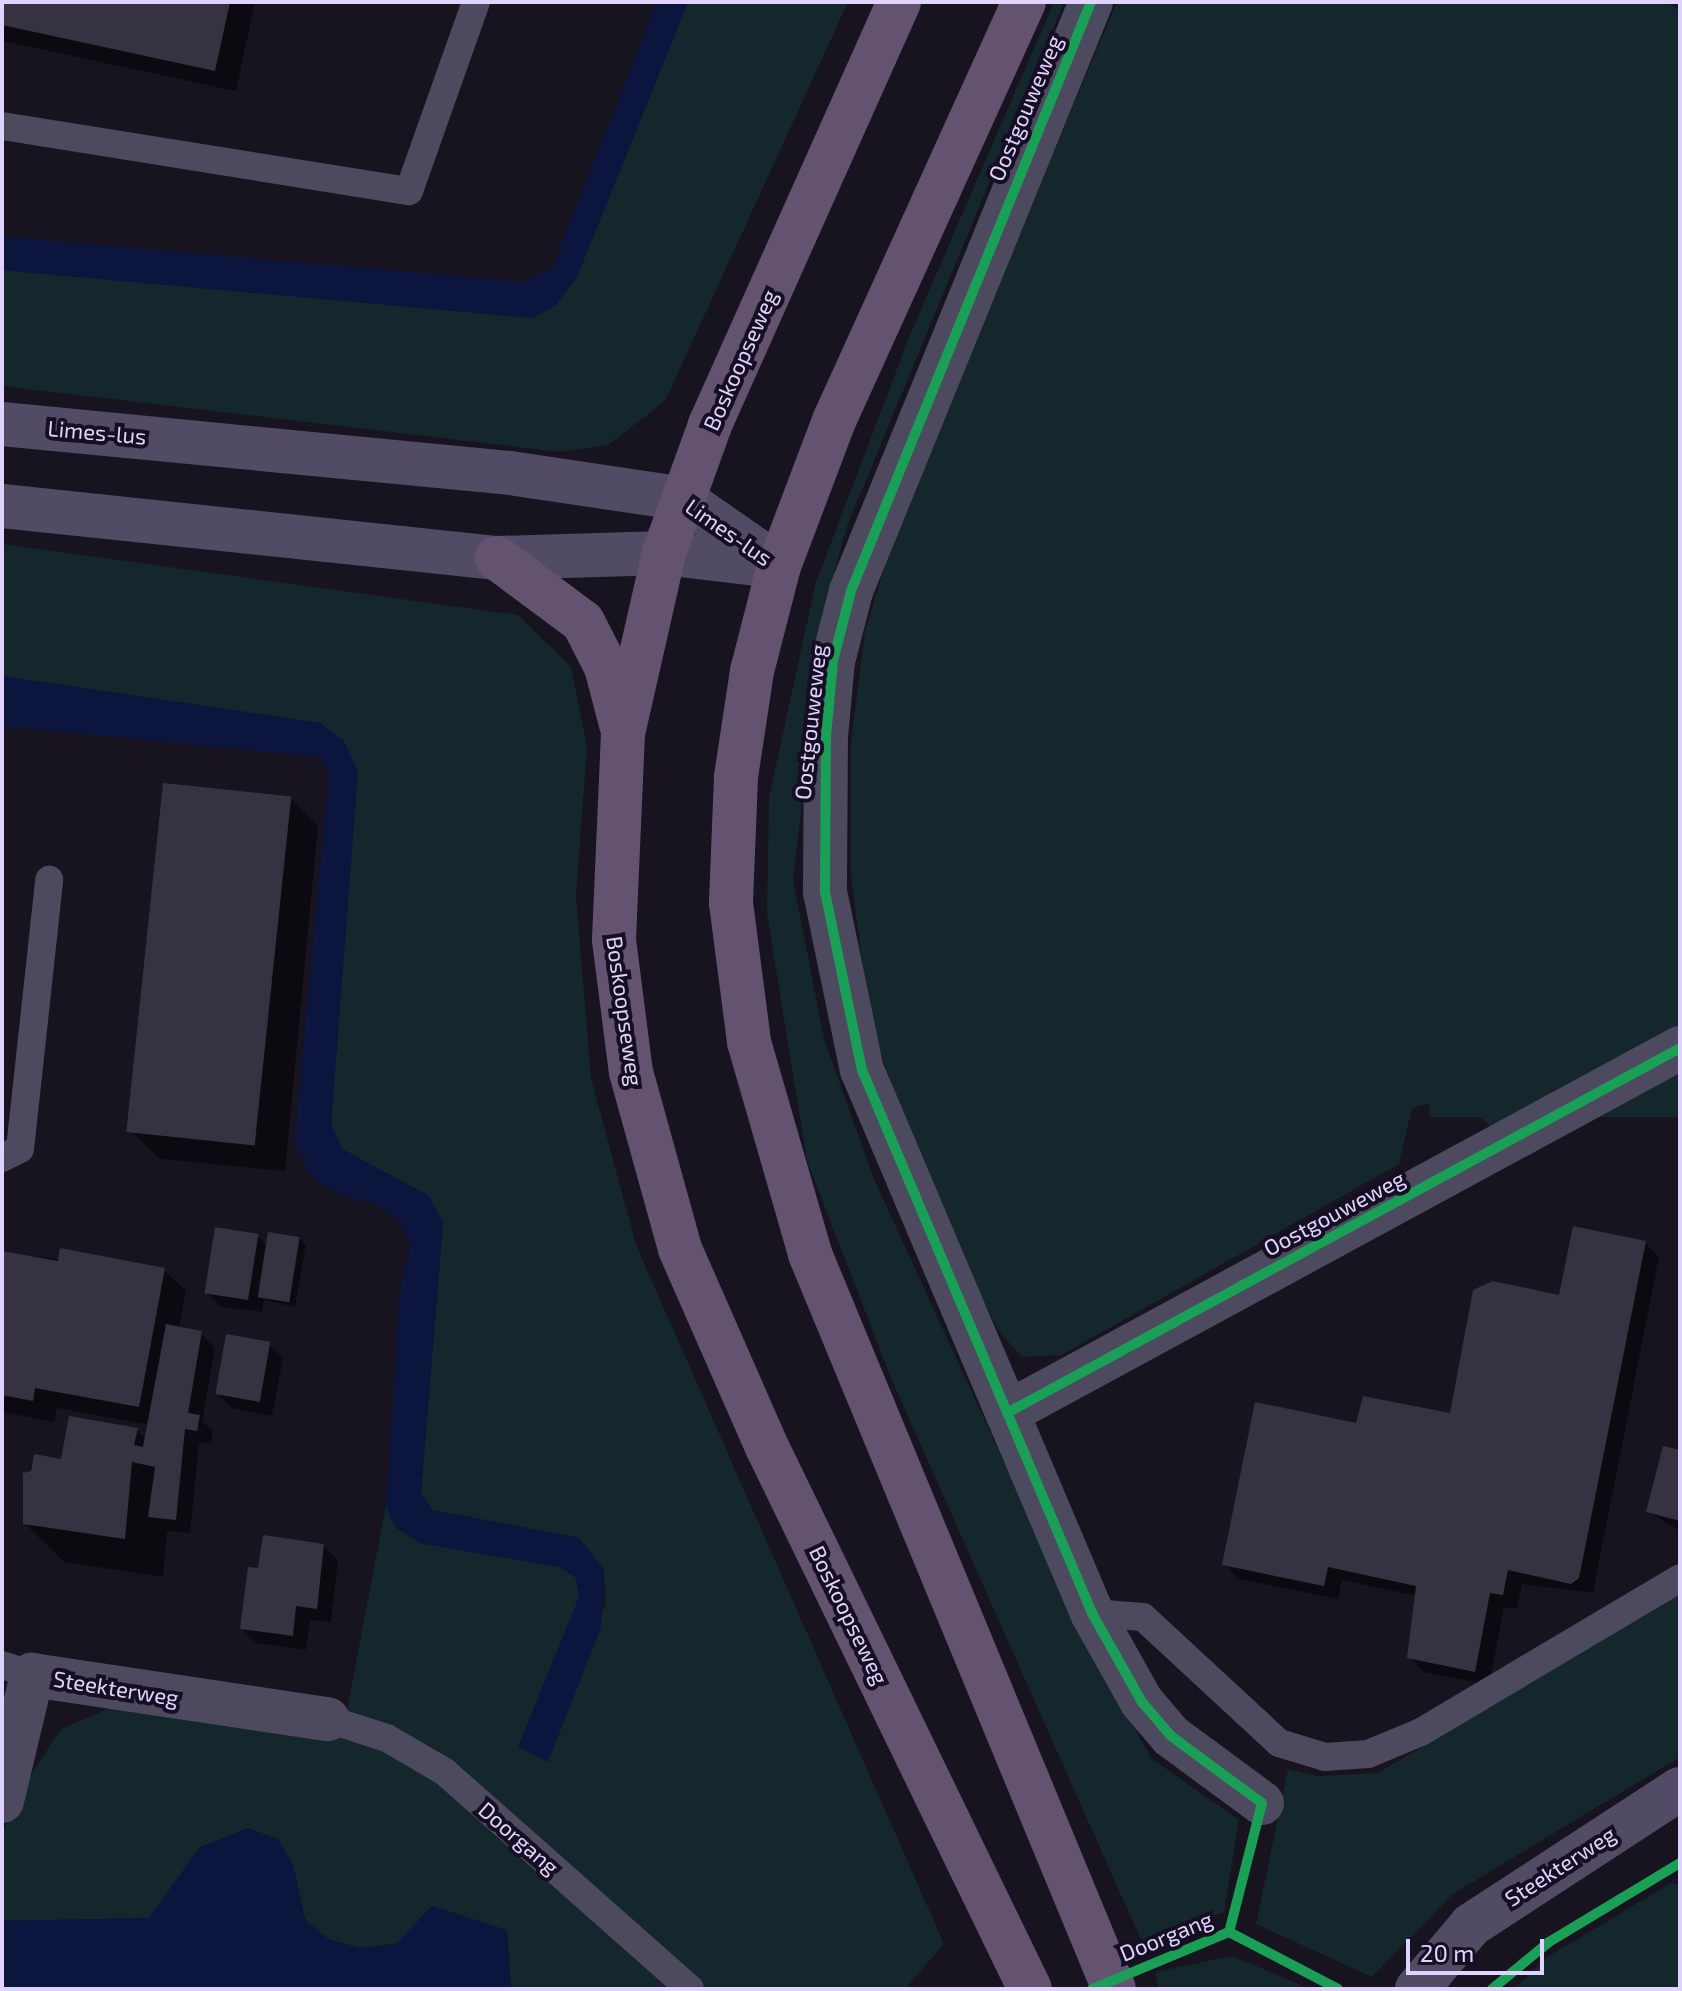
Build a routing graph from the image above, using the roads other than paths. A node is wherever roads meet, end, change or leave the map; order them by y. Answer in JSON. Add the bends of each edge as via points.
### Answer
{"nodes":[{"id":1,"x":476,"y":2,"type":"edge"},
{"id":2,"x":899,"y":2,"type":"edge"},
{"id":3,"x":1024,"y":2,"type":"edge"},
{"id":4,"x":1091,"y":2,"type":"edge"},
{"id":5,"x":2,"y":126,"type":"edge"},
{"id":6,"x":2,"y":424,"type":"edge"},
{"id":7,"x":683,"y":499,"type":"junction"},
{"id":8,"x":2,"y":506,"type":"edge"},
{"id":9,"x":664,"y":553,"type":"junction"},
{"id":10,"x":497,"y":558,"type":"junction"},
{"id":11,"x":779,"y":566,"type":"junction"},
{"id":12,"x":623,"y":733,"type":"junction"},
{"id":13,"x":49,"y":880,"type":"dead end"},
{"id":14,"x":1680,"y":1048,"type":"edge"},
{"id":15,"x":2,"y":1158,"type":"edge"},
{"id":16,"x":1007,"y":1413,"type":"junction"},
{"id":17,"x":1680,"y":1578,"type":"edge"},
{"id":18,"x":1092,"y":1613,"type":"junction"},
{"id":19,"x":17,"y":1670,"type":"edge"},
{"id":20,"x":328,"y":1719,"type":"joint"},
{"id":21,"x":1680,"y":1789,"type":"edge"},
{"id":22,"x":2,"y":1801,"type":"edge"},
{"id":23,"x":1262,"y":1803,"type":"dead end"},
{"id":24,"x":690,"y":1989,"type":"edge"},
{"id":25,"x":1030,"y":1989,"type":"edge"},
{"id":26,"x":1114,"y":1989,"type":"edge"},
{"id":27,"x":1417,"y":1989,"type":"edge"}],
"edges":[{"from":1,"to":5,"type":"lane","via":[[409,191]]},
{"from":2,"to":7,"type":"main road","name":"Boskoopseweg"},
{"from":3,"to":11,"type":"main road","via":[[835,418]]},
{"from":4,"to":16,"type":"street","name":"Oostgouweweg","via":[[851,591],[833,661],[820,812],[827,907],[850,1031],[902,1175]]},
{"from":6,"to":7,"type":"main road","name":"Limes-lus","via":[[510,473]]},
{"from":7,"to":9,"type":"main road","name":"Boskoopseweg"},
{"from":7,"to":11,"type":"main road","name":"Limes-lus"},
{"from":8,"to":10,"type":"main road","name":"Limes-lus"},
{"from":9,"to":10,"type":"main road","name":"Limes-lus"},
{"from":9,"to":11,"type":"main road","name":"Limes-lus"},
{"from":9,"to":12,"type":"main road","name":"Boskoopseweg"},
{"from":10,"to":12,"type":"main road","via":[[583,622],[606,667]]},
{"from":11,"to":26,"type":"main road","via":[[752,671],[732,815],[733,953],[749,1042],[810,1254]]},
{"from":12,"to":25,"type":"main road","name":"Boskoopseweg","via":[[612,889],[618,984],[631,1072],[666,1207],[768,1449]]},
{"from":13,"to":15,"type":"lane","via":[[20,1149]]},
{"from":14,"to":16,"type":"street","name":"Oostgouweweg"},
{"from":16,"to":18,"type":"street","name":"Oostgouweweg"},
{"from":17,"to":18,"type":"lane","via":[[1421,1732],[1368,1754],[1339,1756],[1279,1743],[1143,1617]]},
{"from":18,"to":23,"type":"street","name":"Oostgouweweg","via":[[1142,1702],[1171,1736]]},
{"from":19,"to":20,"type":"street","name":"Steekterweg"},
{"from":19,"to":22,"type":"street","name":"Steekterweg"},
{"from":20,"to":24,"type":"lane","name":"Doorgang","via":[[387,1738],[445,1772]]},
{"from":21,"to":27,"type":"main road","name":"Steekterweg","via":[[1471,1925]]}]}
